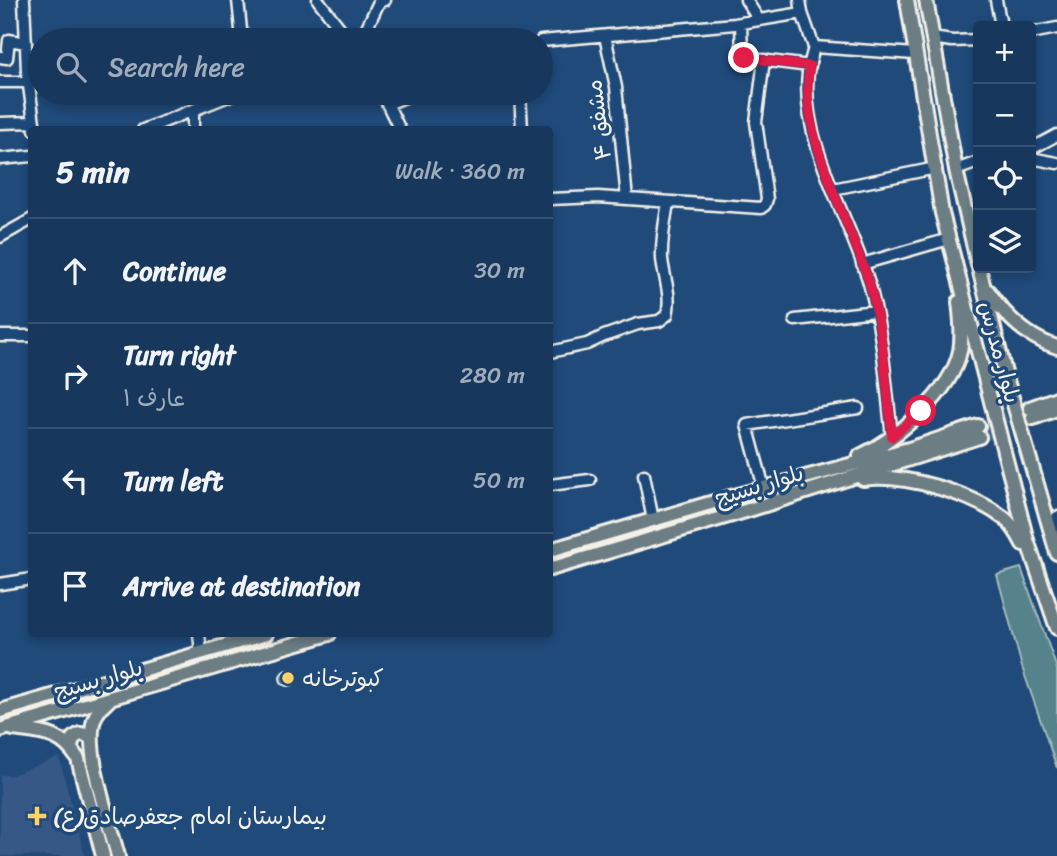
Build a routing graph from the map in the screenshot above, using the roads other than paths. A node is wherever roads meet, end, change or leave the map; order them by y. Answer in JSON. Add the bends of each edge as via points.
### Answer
{"nodes":[{"id":1,"x":24,"y":0,"type":"edge"},
{"id":2,"x":240,"y":0,"type":"edge"},
{"id":3,"x":318,"y":0,"type":"edge"},
{"id":4,"x":385,"y":0,"type":"edge"},
{"id":5,"x":746,"y":0,"type":"edge"},
{"id":6,"x":800,"y":0,"type":"edge"},
{"id":7,"x":907,"y":0,"type":"edge"},
{"id":8,"x":926,"y":0,"type":"edge"},
{"id":9,"x":996,"y":0,"type":"edge"},
{"id":10,"x":802,"y":13,"type":"junction"},
{"id":11,"x":759,"y":20,"type":"junction"},
{"id":12,"x":1000,"y":21,"type":"edge"},
{"id":13,"x":741,"y":23,"type":"junction"},
{"id":14,"x":241,"y":28,"type":"edge"},
{"id":15,"x":340,"y":28,"type":"edge"},
{"id":16,"x":367,"y":28,"type":"edge"},
{"id":17,"x":1057,"y":28,"type":"edge"},
{"id":18,"x":1036,"y":32,"type":"edge"},
{"id":19,"x":605,"y":36,"type":"junction"},
{"id":20,"x":932,"y":38,"type":"junction"},
{"id":21,"x":553,"y":40,"type":"edge"},
{"id":22,"x":973,"y":40,"type":"edge"},
{"id":23,"x":26,"y":43,"type":"junction"},
{"id":24,"x":814,"y":47,"type":"junction"},
{"id":25,"x":915,"y":54,"type":"junction"},
{"id":26,"x":0,"y":57,"type":"edge"},
{"id":27,"x":764,"y":60,"type":"junction"},
{"id":28,"x":810,"y":66,"type":"junction"},
{"id":29,"x":0,"y":82,"type":"edge"},
{"id":30,"x":28,"y":82,"type":"joint"},
{"id":31,"x":31,"y":105,"type":"edge"},
{"id":32,"x":205,"y":105,"type":"edge"},
{"id":33,"x":388,"y":105,"type":"edge"},
{"id":34,"x":521,"y":105,"type":"edge"},
{"id":35,"x":192,"y":110,"type":"junction"},
{"id":36,"x":0,"y":123,"type":"edge"},
{"id":37,"x":34,"y":126,"type":"edge"},
{"id":38,"x":153,"y":126,"type":"edge"},
{"id":39,"x":193,"y":126,"type":"edge"},
{"id":40,"x":398,"y":126,"type":"edge"},
{"id":41,"x":522,"y":126,"type":"edge"},
{"id":42,"x":1057,"y":135,"type":"edge"},
{"id":43,"x":1035,"y":147,"type":"edge"},
{"id":44,"x":28,"y":156,"type":"edge"},
{"id":45,"x":0,"y":159,"type":"edge"},
{"id":46,"x":1036,"y":159,"type":"edge"},
{"id":47,"x":1057,"y":163,"type":"edge"},
{"id":48,"x":973,"y":164,"type":"edge"},
{"id":49,"x":936,"y":169,"type":"junction"},
{"id":50,"x":956,"y":170,"type":"junction"},
{"id":51,"x":833,"y":189,"type":"junction"},
{"id":52,"x":553,"y":199,"type":"edge"},
{"id":53,"x":627,"y":199,"type":"junction"},
{"id":54,"x":668,"y":203,"type":"junction"},
{"id":55,"x":28,"y":221,"type":"edge"},
{"id":56,"x":0,"y":237,"type":"edge"},
{"id":57,"x":949,"y":239,"type":"junction"},
{"id":58,"x":973,"y":241,"type":"edge"},
{"id":59,"x":955,"y":260,"type":"junction"},
{"id":60,"x":862,"y":264,"type":"junction"},
{"id":61,"x":981,"y":273,"type":"edge"},
{"id":62,"x":983,"y":283,"type":"junction"},
{"id":63,"x":875,"y":310,"type":"junction"},
{"id":64,"x":795,"y":320,"type":"dead end"},
{"id":65,"x":28,"y":336,"type":"edge"},
{"id":66,"x":0,"y":337,"type":"edge"},
{"id":67,"x":1057,"y":347,"type":"edge"},
{"id":68,"x":553,"y":351,"type":"edge"},
{"id":69,"x":1057,"y":398,"type":"edge"},
{"id":70,"x":858,"y":408,"type":"dead end"},
{"id":71,"x":1057,"y":409,"type":"edge"},
{"id":72,"x":892,"y":437,"type":"junction"},
{"id":73,"x":828,"y":471,"type":"junction"},
{"id":74,"x":644,"y":475,"type":"dead end"},
{"id":75,"x":590,"y":480,"type":"dead end"},
{"id":76,"x":832,"y":484,"type":"junction"},
{"id":77,"x":553,"y":485,"type":"edge"},
{"id":78,"x":764,"y":488,"type":"junction"},
{"id":79,"x":694,"y":508,"type":"junction"},
{"id":80,"x":1057,"y":517,"type":"edge"},
{"id":81,"x":653,"y":520,"type":"junction"},
{"id":82,"x":699,"y":525,"type":"junction"},
{"id":83,"x":553,"y":549,"type":"edge"},
{"id":84,"x":1056,"y":550,"type":"edge"},
{"id":85,"x":553,"y":568,"type":"edge"},
{"id":86,"x":1040,"y":578,"type":"junction"},
{"id":87,"x":28,"y":580,"type":"edge"},
{"id":88,"x":0,"y":584,"type":"edge"},
{"id":89,"x":1057,"y":628,"type":"edge"},
{"id":90,"x":199,"y":637,"type":"edge"},
{"id":91,"x":256,"y":637,"type":"edge"},
{"id":92,"x":318,"y":637,"type":"edge"},
{"id":93,"x":201,"y":653,"type":"junction"},
{"id":94,"x":113,"y":695,"type":"junction"},
{"id":95,"x":0,"y":711,"type":"edge"},
{"id":96,"x":3,"y":729,"type":"edge"},
{"id":97,"x":92,"y":740,"type":"junction"},
{"id":98,"x":71,"y":747,"type":"junction"},
{"id":99,"x":103,"y":856,"type":"edge"},
{"id":100,"x":118,"y":856,"type":"edge"}],
"edges":[{"from":1,"to":23,"type":"street"},
{"from":2,"to":14,"type":"street"},
{"from":3,"to":15,"type":"street"},
{"from":4,"to":16,"type":"street","via":[[379,2]]},
{"from":5,"to":11,"type":"street"},
{"from":6,"to":10,"type":"street"},
{"from":7,"to":25,"type":"main road","name":"بلوار مدرس"},
{"from":8,"to":20,"type":"main road","name":"بلوار مدرس"},
{"from":9,"to":12,"type":"street"},
{"from":10,"to":11,"type":"street"},
{"from":10,"to":24,"type":"street"},
{"from":11,"to":13,"type":"street"},
{"from":13,"to":19,"type":"street"},
{"from":13,"to":27,"type":"street","via":[[742,56]]},
{"from":17,"to":18,"type":"street"},
{"from":19,"to":21,"type":"street"},
{"from":19,"to":53,"type":"street","name":"مشفق ۴"},
{"from":20,"to":22,"type":"street"},
{"from":20,"to":50,"type":"main road","name":"بلوار مدرس"},
{"from":23,"to":26,"type":"street","via":[[9,40],[7,58]]},
{"from":23,"to":30,"type":"street"},
{"from":24,"to":25,"type":"street"},
{"from":24,"to":28,"type":"street"},
{"from":25,"to":49,"type":"main road","name":"بلوار مدرس"},
{"from":27,"to":28,"type":"street"},
{"from":27,"to":54,"type":"street","via":[[756,122],[765,205]]},
{"from":28,"to":51,"type":"street","via":[[817,146]]},
{"from":29,"to":30,"type":"street"},
{"from":31,"to":37,"type":"street"},
{"from":32,"to":35,"type":"street"},
{"from":33,"to":40,"type":"street"},
{"from":34,"to":41,"type":"street"},
{"from":35,"to":38,"type":"street"},
{"from":35,"to":39,"type":"street"},
{"from":36,"to":37,"type":"street"},
{"from":42,"to":43,"type":"street"},
{"from":44,"to":45,"type":"street"},
{"from":46,"to":47,"type":"street"},
{"from":48,"to":50,"type":"street"},
{"from":49,"to":51,"type":"street"},
{"from":49,"to":57,"type":"main road","name":"بلوار مدرس"},
{"from":50,"to":58,"type":"main road","name":"بلوار مدرس"},
{"from":51,"to":60,"type":"street"},
{"from":52,"to":53,"type":"street"},
{"from":53,"to":54,"type":"street"},
{"from":54,"to":68,"type":"street","via":[[662,243],[667,315]]},
{"from":55,"to":56,"type":"street"},
{"from":57,"to":59,"type":"main road","name":"بلوار مدرس"},
{"from":57,"to":60,"type":"street"},
{"from":59,"to":72,"type":"main road","via":[[961,320],[956,366],[941,391]]},
{"from":59,"to":86,"type":"main road","name":"بلوار مدرس"},
{"from":60,"to":63,"type":"street"},
{"from":61,"to":62,"type":"main road","name":"بلوار مدرس"},
{"from":62,"to":67,"type":"main road","via":[[1015,323]]},
{"from":62,"to":84,"type":"main road","name":"بلوار مدرس"},
{"from":63,"to":64,"type":"street"},
{"from":63,"to":72,"type":"street"},
{"from":65,"to":66,"type":"street"},
{"from":69,"to":71,"type":"main road","via":[[1032,413]]},
{"from":70,"to":78,"type":"street","via":[[747,425]]},
{"from":72,"to":73,"type":"main road"},
{"from":73,"to":76,"type":"main road","name":"بلوار بسیج","via":[[978,432]]},
{"from":73,"to":78,"type":"main road","name":"بلوار بسیج"},
{"from":74,"to":81,"type":"street"},
{"from":75,"to":77,"type":"street"},
{"from":76,"to":82,"type":"main road","name":"بلوار بسیج"},
{"from":76,"to":86,"type":"main road","via":[[873,478],[909,481],[978,502],[1017,532]]},
{"from":78,"to":79,"type":"main road","name":"بلوار بسیج"},
{"from":79,"to":81,"type":"main road","name":"بلوار بسیج"},
{"from":79,"to":82,"type":"main road"},
{"from":80,"to":84,"type":"street"},
{"from":81,"to":83,"type":"main road","name":"بلوار بسیج"},
{"from":82,"to":85,"type":"main road","name":"بلوار بسیج"},
{"from":86,"to":89,"type":"main road","name":"بلوار مدرس"},
{"from":87,"to":88,"type":"street"},
{"from":90,"to":93,"type":"street"},
{"from":91,"to":93,"type":"main road","name":"بلوار بسیج"},
{"from":92,"to":94,"type":"main road","name":"بلوار بسیج"},
{"from":93,"to":95,"type":"main road","name":"بلوار بسیج"},
{"from":94,"to":96,"type":"main road","name":"بلوار بسیج"},
{"from":94,"to":97,"type":"main road","via":[[96,714]]},
{"from":96,"to":98,"type":"main road","via":[[46,734]]},
{"from":97,"to":98,"type":"main road","via":[[80,734]]},
{"from":97,"to":100,"type":"main road"},
{"from":98,"to":99,"type":"main road"}]}
